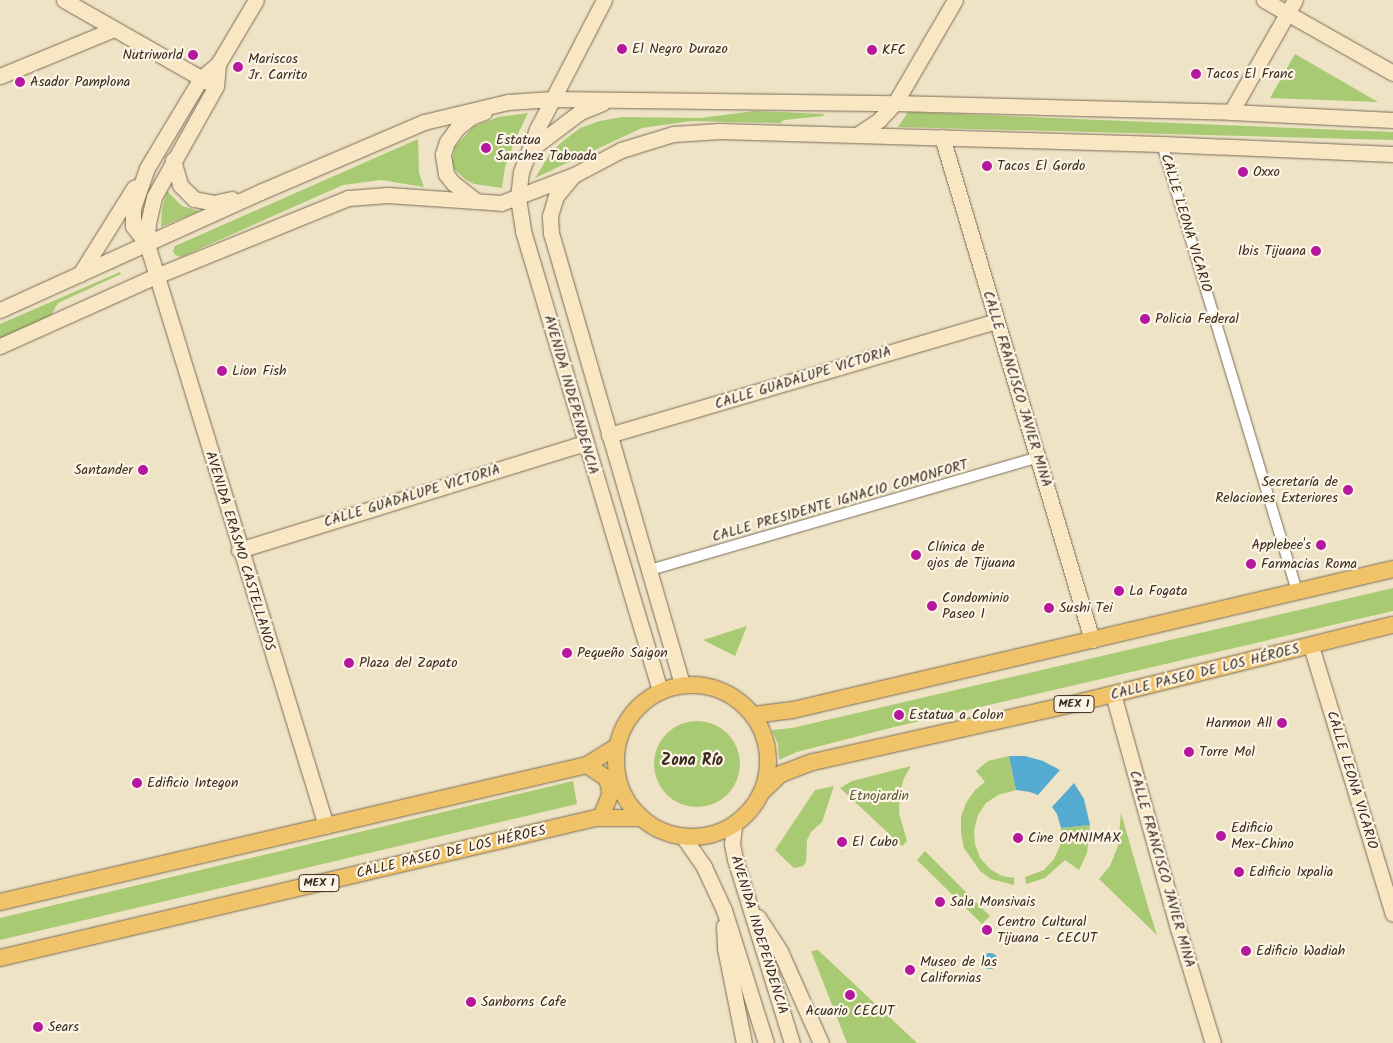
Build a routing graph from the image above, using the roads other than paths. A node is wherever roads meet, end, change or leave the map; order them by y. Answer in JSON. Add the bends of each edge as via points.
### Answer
{"nodes":[{"id":1,"x":64,"y":0,"type":"edge"},
{"id":2,"x":256,"y":0,"type":"edge"},
{"id":3,"x":955,"y":0,"type":"edge"},
{"id":4,"x":1264,"y":0,"type":"edge"},
{"id":5,"x":1296,"y":0,"type":"edge"},
{"id":6,"x":602,"y":1,"type":"edge"},
{"id":7,"x":1288,"y":14,"type":"junction"},
{"id":8,"x":114,"y":29,"type":"junction"},
{"id":9,"x":218,"y":64,"type":"junction"},
{"id":10,"x":1393,"y":73,"type":"edge"},
{"id":11,"x":0,"y":76,"type":"edge"},
{"id":12,"x":201,"y":78,"type":"junction"},
{"id":13,"x":216,"y":86,"type":"junction"},
{"id":14,"x":552,"y":99,"type":"junction"},
{"id":15,"x":605,"y":101,"type":"junction"},
{"id":16,"x":508,"y":102,"type":"junction"},
{"id":17,"x":895,"y":103,"type":"junction"},
{"id":18,"x":1231,"y":112,"type":"junction"},
{"id":19,"x":1393,"y":120,"type":"edge"},
{"id":20,"x":857,"y":135,"type":"junction"},
{"id":21,"x":942,"y":137,"type":"junction"},
{"id":22,"x":1162,"y":144,"type":"junction"},
{"id":23,"x":528,"y":151,"type":"junction"},
{"id":24,"x":1393,"y":154,"type":"edge"},
{"id":25,"x":173,"y":160,"type":"junction"},
{"id":26,"x":147,"y":168,"type":"junction"},
{"id":27,"x":574,"y":175,"type":"junction"},
{"id":28,"x":260,"y":192,"type":"junction"},
{"id":29,"x":518,"y":198,"type":"junction"},
{"id":30,"x":478,"y":202,"type":"junction"},
{"id":31,"x":147,"y":244,"type":"junction"},
{"id":32,"x":80,"y":274,"type":"junction"},
{"id":33,"x":156,"y":276,"type":"junction"},
{"id":34,"x":0,"y":310,"type":"edge"},
{"id":35,"x":996,"y":321,"type":"junction"},
{"id":36,"x":0,"y":346,"type":"edge"},
{"id":37,"x":609,"y":435,"type":"junction"},
{"id":38,"x":585,"y":443,"type":"junction"},
{"id":39,"x":1038,"y":457,"type":"junction"},
{"id":40,"x":239,"y":550,"type":"junction"},
{"id":41,"x":1393,"y":569,"type":"edge"},
{"id":42,"x":650,"y":570,"type":"junction"},
{"id":43,"x":1297,"y":590,"type":"junction"},
{"id":44,"x":1393,"y":625,"type":"edge"},
{"id":45,"x":1092,"y":640,"type":"junction"},
{"id":46,"x":1311,"y":646,"type":"junction"},
{"id":47,"x":682,"y":685,"type":"junction"},
{"id":48,"x":660,"y":691,"type":"junction"},
{"id":49,"x":1113,"y":694,"type":"junction"},
{"id":50,"x":753,"y":715,"type":"junction"},
{"id":51,"x":616,"y":747,"type":"junction"},
{"id":52,"x":587,"y":765,"type":"junction"},
{"id":53,"x":761,"y":793,"type":"junction"},
{"id":54,"x":600,"y":817,"type":"junction"},
{"id":55,"x":639,"y":818,"type":"junction"},
{"id":56,"x":734,"y":825,"type":"junction"},
{"id":57,"x":326,"y":826,"type":"junction"},
{"id":58,"x":684,"y":838,"type":"junction"},
{"id":59,"x":746,"y":897,"type":"junction"},
{"id":60,"x":0,"y":902,"type":"edge"},
{"id":61,"x":724,"y":910,"type":"junction"},
{"id":62,"x":1393,"y":914,"type":"edge"},
{"id":63,"x":0,"y":958,"type":"edge"},
{"id":64,"x":744,"y":1043,"type":"edge"},
{"id":65,"x":766,"y":1043,"type":"edge"},
{"id":66,"x":792,"y":1043,"type":"edge"},
{"id":67,"x":821,"y":1043,"type":"edge"},
{"id":68,"x":1213,"y":1043,"type":"edge"}],
"edges":[{"from":1,"to":8,"type":"main road"},
{"from":2,"to":9,"type":"main road"},
{"from":3,"to":17,"type":"main road"},
{"from":4,"to":7,"type":"main road"},
{"from":5,"to":7,"type":"main road"},
{"from":6,"to":14,"type":"main road","name":"AVENIDA INDEPENDENCIA"},
{"from":7,"to":10,"type":"main road"},
{"from":7,"to":18,"type":"main road"},
{"from":8,"to":11,"type":"main road"},
{"from":8,"to":12,"type":"main road"},
{"from":9,"to":12,"type":"main road"},
{"from":9,"to":13,"type":"main road"},
{"from":12,"to":13,"type":"main road"},
{"from":12,"to":26,"type":"main road"},
{"from":13,"to":25,"type":"main road"},
{"from":14,"to":15,"type":"main road"},
{"from":14,"to":16,"type":"main road"},
{"from":14,"to":23,"type":"main road","name":"AVENIDA INDEPENDENCIA"},
{"from":15,"to":17,"type":"main road"},
{"from":15,"to":23,"type":"main road","via":[[580,112]]},
{"from":16,"to":28,"type":"main road","via":[[424,122]]},
{"from":16,"to":30,"type":"main road","via":[[471,117],[447,142],[444,154],[446,174]]},
{"from":17,"to":18,"type":"main road"},
{"from":17,"to":20,"type":"main road","via":[[879,120]]},
{"from":18,"to":19,"type":"main road"},
{"from":20,"to":21,"type":"main road"},
{"from":20,"to":27,"type":"main road","via":[[720,131],[673,134],[621,150]]},
{"from":21,"to":22,"type":"main road"},
{"from":21,"to":35,"type":"main road","name":"CALLE FRANCISCO JAVIER MINA"},
{"from":22,"to":24,"type":"main road"},
{"from":22,"to":43,"type":"street","name":"CALLE LEONA VICARIO"},
{"from":23,"to":29,"type":"main road","name":"AVENIDA INDEPENDENCIA"},
{"from":25,"to":28,"type":"main road","via":[[180,185],[194,199],[214,203]]},
{"from":25,"to":31,"type":"main road","via":[[150,210]]},
{"from":26,"to":31,"type":"main road","via":[[133,208],[133,226]]},
{"from":26,"to":32,"type":"main road"},
{"from":27,"to":29,"type":"main road"},
{"from":27,"to":37,"type":"main road","name":"AVENIDA INDEPENDENCIA","via":[[556,196],[550,216],[551,233]]},
{"from":28,"to":31,"type":"main road"},
{"from":29,"to":30,"type":"main road","via":[[501,203]]},
{"from":29,"to":38,"type":"main road","name":"AVENIDA INDEPENDENCIA","via":[[523,231]]},
{"from":30,"to":33,"type":"main road","via":[[388,195],[348,198]]},
{"from":31,"to":32,"type":"main road"},
{"from":31,"to":33,"type":"main road","name":"AVENIDA ERASMO CASTELLANOS"},
{"from":32,"to":34,"type":"main road"},
{"from":33,"to":36,"type":"main road"},
{"from":33,"to":40,"type":"main road","name":"AVENIDA ERASMO CASTELLANOS"},
{"from":35,"to":37,"type":"main road","name":"CALLE GUADALUPE VICTORIA"},
{"from":35,"to":39,"type":"main road","name":"CALLE FRANCISCO JAVIER MINA"},
{"from":37,"to":42,"type":"main road","name":"AVENIDA INDEPENDENCIA"},
{"from":38,"to":40,"type":"main road","name":"CALLE GUADALUPE VICTORIA"},
{"from":38,"to":48,"type":"main road","name":"AVENIDA INDEPENDENCIA"},
{"from":39,"to":42,"type":"street","name":"CALLE PRESIDENTE IGNACIO COMONFORT"},
{"from":39,"to":45,"type":"main road","name":"CALLE FRANCISCO JAVIER MINA"},
{"from":40,"to":57,"type":"main road","name":"AVENIDA ERASMO CASTELLANOS"},
{"from":41,"to":43,"type":"main road"},
{"from":42,"to":47,"type":"main road","name":"AVENIDA INDEPENDENCIA"},
{"from":43,"to":45,"type":"main road"},
{"from":44,"to":46,"type":"main road","name":"CALLE PASEO DE LOS HÉROES","number":"MEX 1"},
{"from":45,"to":50,"type":"main road","via":[[793,710]]},
{"from":46,"to":49,"type":"main road","name":"CALLE PASEO DE LOS HÉROES","number":"MEX 1"},
{"from":46,"to":62,"type":"main road","name":"CALLE LEONA VICARIO"},
{"from":47,"to":48,"type":"main road","number":"MEX 1"},
{"from":47,"to":50,"type":"main road","number":"MEX 1","via":[[714,688],[742,703]]},
{"from":48,"to":51,"type":"main road","number":"MEX 1","via":[[631,714]]},
{"from":49,"to":53,"type":"main road","name":"CALLE PASEO DE LOS HÉROES","number":"MEX 1","via":[[813,762],[781,774]]},
{"from":49,"to":68,"type":"main road","name":"CALLE FRANCISCO JAVIER MINA"},
{"from":50,"to":53,"type":"main road","number":"MEX 1","via":[[763,733],[768,753],[767,774]]},
{"from":51,"to":52,"type":"main road"},
{"from":51,"to":55,"type":"main road","number":"MEX 1","via":[[615,767],[619,786]]},
{"from":52,"to":54,"type":"main road","via":[[605,776],[609,784],[610,795]]},
{"from":52,"to":57,"type":"main road"},
{"from":53,"to":56,"type":"main road","number":"MEX 1","via":[[754,806]]},
{"from":54,"to":55,"type":"main road","name":"CALLE PASEO DE LOS HÉROES","number":"MEX 1"},
{"from":54,"to":63,"type":"main road","name":"CALLE PASEO DE LOS HÉROES","number":"MEX 1"},
{"from":55,"to":58,"type":"main road","number":"MEX 1","via":[[653,828]]},
{"from":56,"to":58,"type":"main road","number":"MEX 1","via":[[718,833]]},
{"from":56,"to":59,"type":"main road","name":"AVENIDA INDEPENDENCIA","via":[[732,844]]},
{"from":57,"to":60,"type":"main road"},
{"from":58,"to":61,"type":"main road","name":"AVENIDA INDEPENDENCIA","via":[[704,866]]},
{"from":59,"to":66,"type":"main road","name":"AVENIDA INDEPENDENCIA"},
{"from":59,"to":67,"type":"main road","via":[[780,952]]},
{"from":61,"to":64,"type":"main road","via":[[725,948]]},
{"from":61,"to":65,"type":"main road","name":"AVENIDA INDEPENDENCIA"}]}
